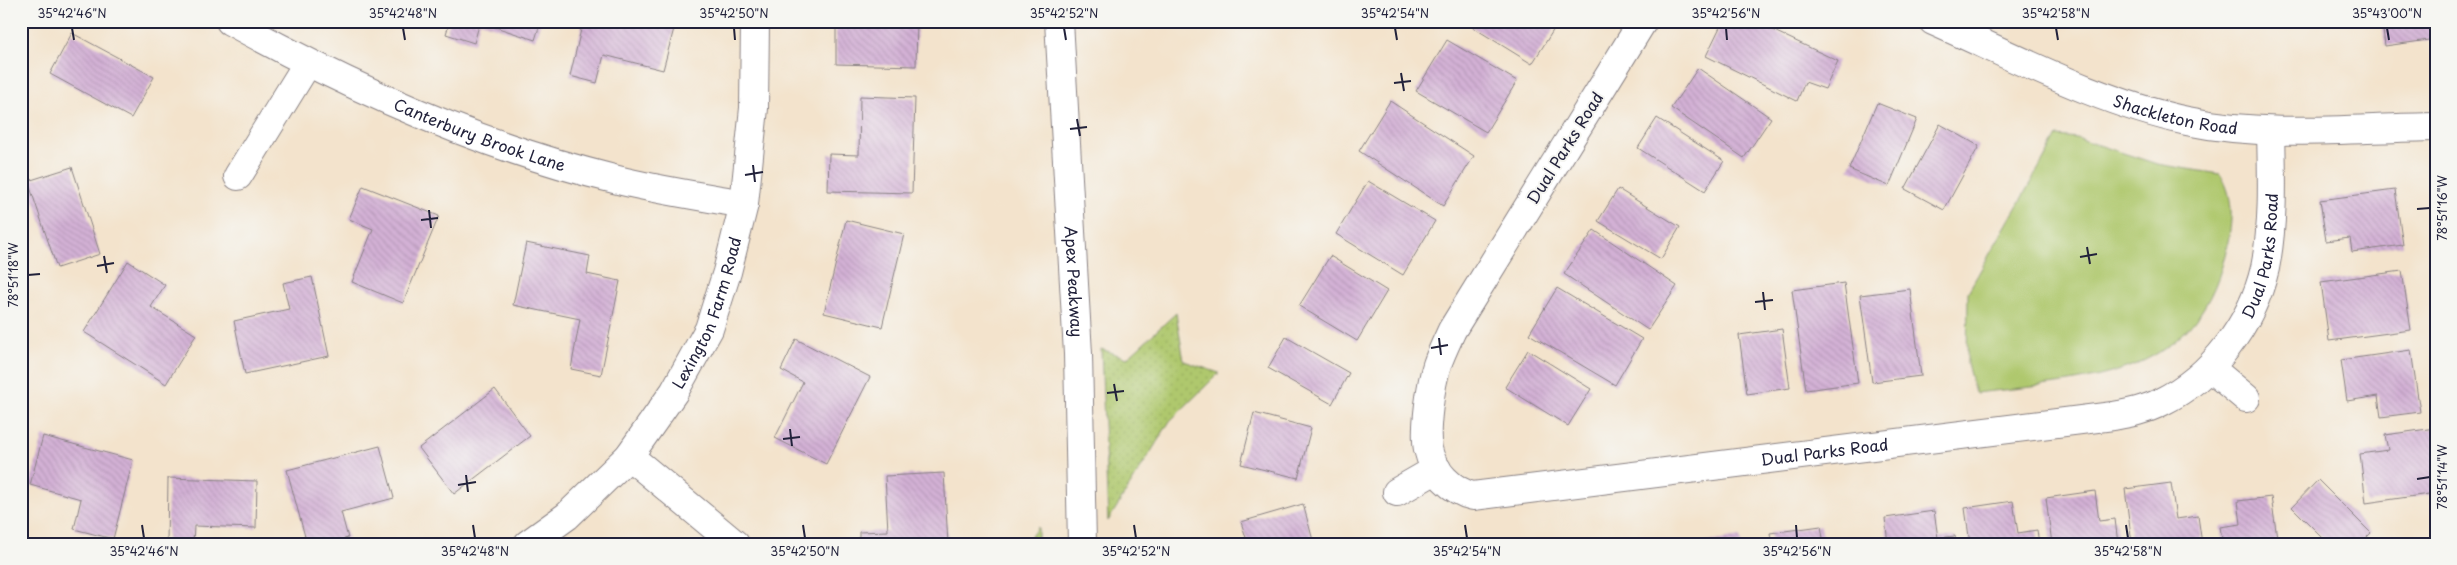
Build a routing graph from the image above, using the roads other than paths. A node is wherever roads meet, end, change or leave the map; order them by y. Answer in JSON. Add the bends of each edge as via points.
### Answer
{"nodes":[{"id":1,"x":230,"y":21,"type":"edge"},
{"id":2,"x":755,"y":21,"type":"edge"},
{"id":3,"x":1058,"y":21,"type":"edge"},
{"id":4,"x":1642,"y":21,"type":"edge"},
{"id":5,"x":1933,"y":21,"type":"edge"},
{"id":6,"x":307,"y":64,"type":"junction"},
{"id":7,"x":2436,"y":127,"type":"edge"},
{"id":8,"x":2271,"y":130,"type":"junction"},
{"id":9,"x":238,"y":176,"type":"dead end"},
{"id":10,"x":744,"y":204,"type":"junction"},
{"id":11,"x":2210,"y":368,"type":"junction"},
{"id":12,"x":2246,"y":398,"type":"dead end"},
{"id":13,"x":629,"y":456,"type":"junction"},
{"id":14,"x":1437,"y":470,"type":"junction"},
{"id":15,"x":1397,"y":492,"type":"dead end"},
{"id":16,"x":528,"y":544,"type":"edge"},
{"id":17,"x":735,"y":544,"type":"edge"},
{"id":18,"x":1082,"y":544,"type":"edge"}],
"edges":[{"from":1,"to":6,"type":"street","name":"Canterbury Brook Lane"},
{"from":2,"to":10,"type":"street","name":"Lexington Farm Road","via":[[754,108]]},
{"from":3,"to":18,"type":"street","name":"Apex Peakway","via":[[1078,354]]},
{"from":4,"to":14,"type":"street","name":"Dual Parks Road","via":[[1452,330],[1436,366],[1428,413],[1428,449]]},
{"from":5,"to":8,"type":"street","name":"Shackleton Road","via":[[2138,108],[2188,121]]},
{"from":6,"to":9,"type":"street"},
{"from":6,"to":10,"type":"street","name":"Canterbury Brook Lane","via":[[435,121],[511,149],[614,179]]},
{"from":7,"to":8,"type":"street","name":"Shackleton Road"},
{"from":8,"to":11,"type":"street","name":"Dual Parks Road","via":[[2270,226],[2264,268],[2244,323]]},
{"from":10,"to":13,"type":"street","name":"Lexington Farm Road","via":[[728,272],[709,329],[674,392]]},
{"from":11,"to":12,"type":"street"},
{"from":11,"to":14,"type":"street","name":"Dual Parks Road","via":[[2187,388],[2160,403],[2113,416],[1473,496],[1450,487]]},
{"from":13,"to":16,"type":"street","name":"Lexington Farm Road","via":[[567,516]]},
{"from":13,"to":17,"type":"street"},
{"from":14,"to":15,"type":"street"}]}
